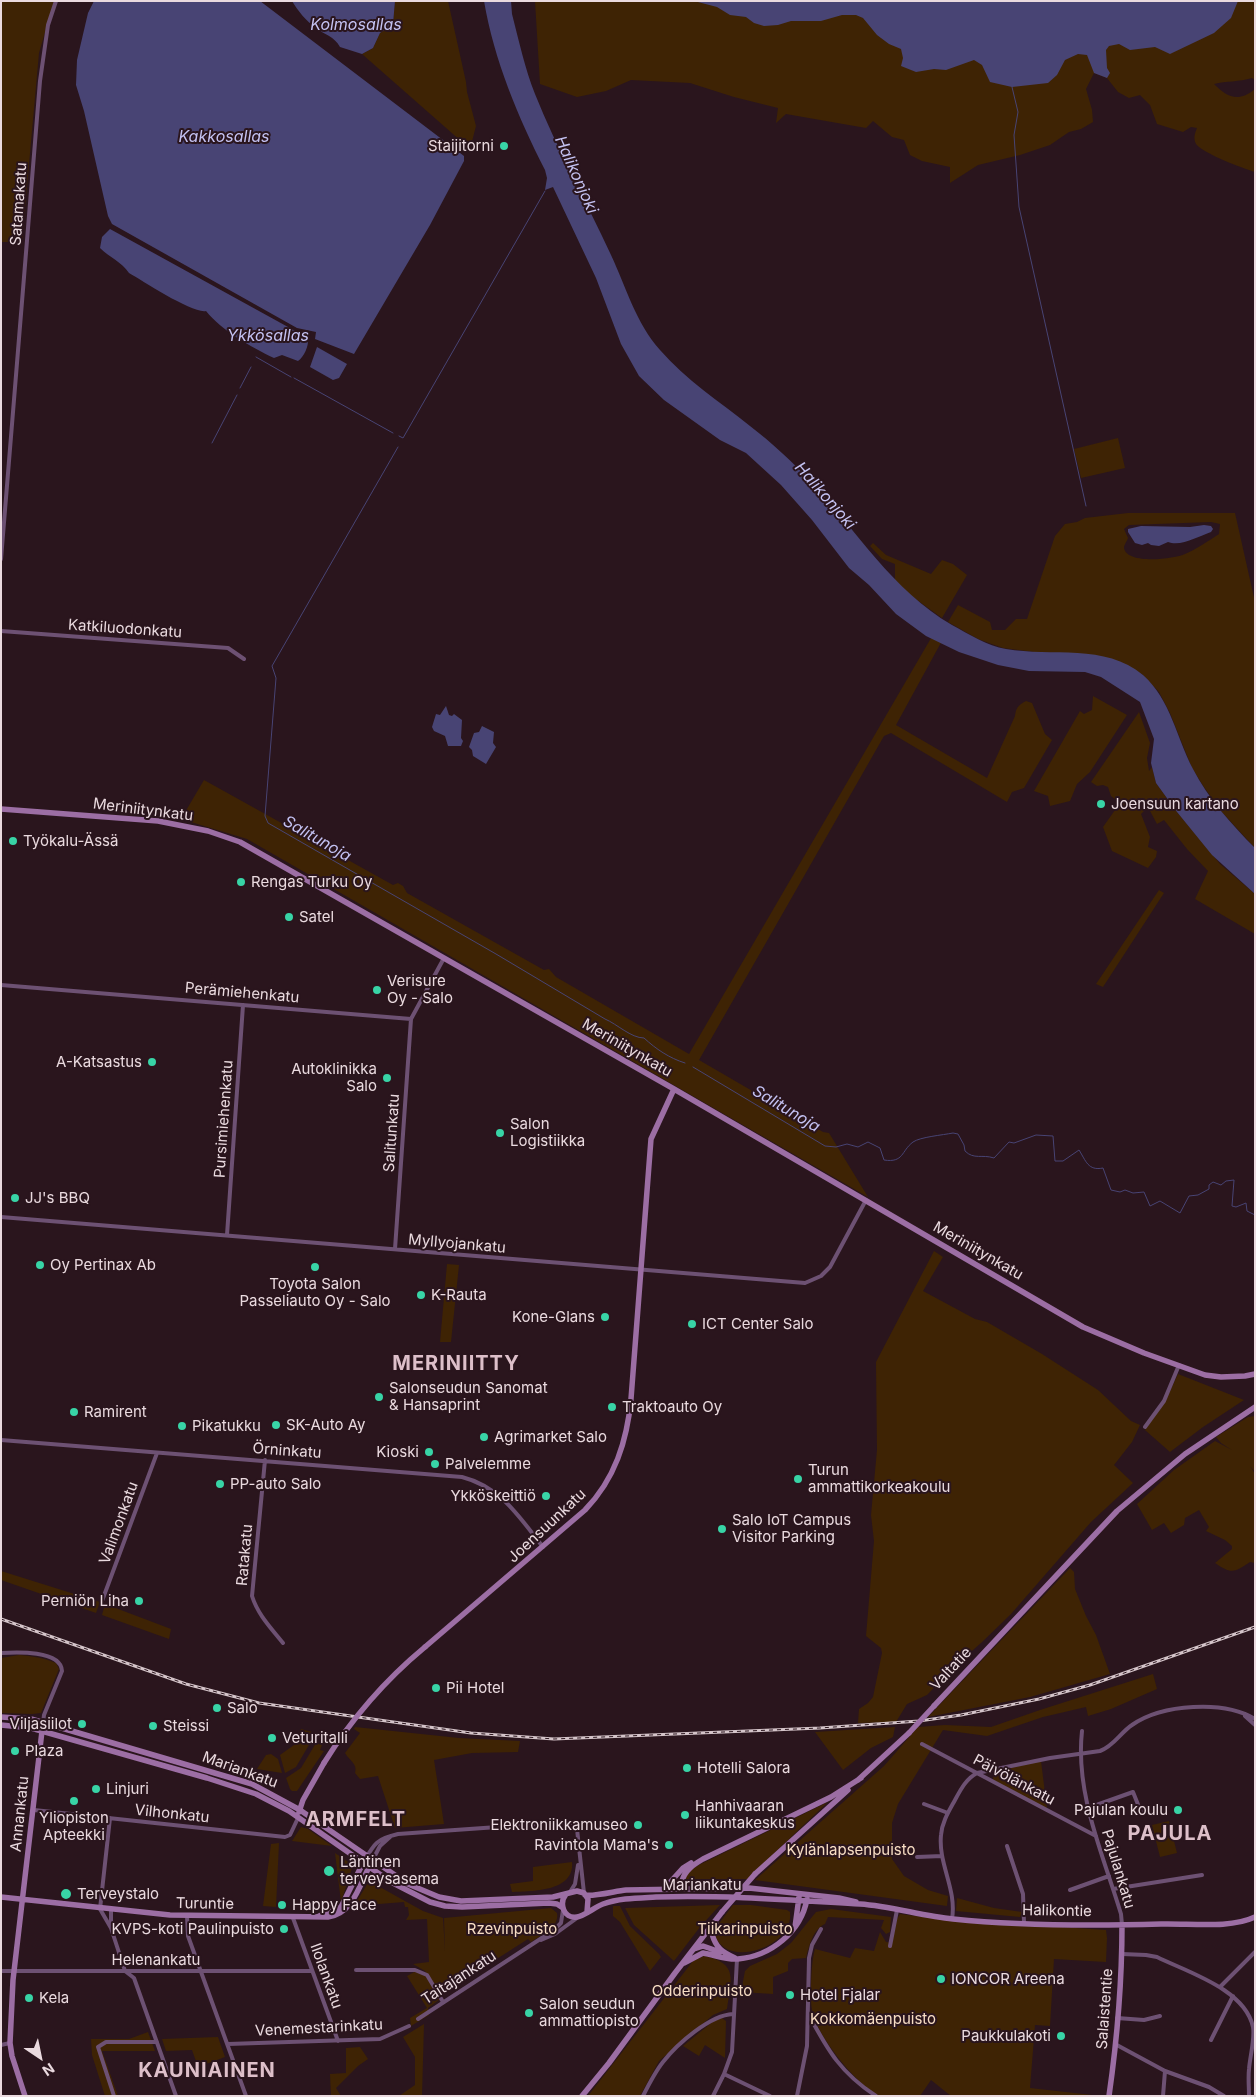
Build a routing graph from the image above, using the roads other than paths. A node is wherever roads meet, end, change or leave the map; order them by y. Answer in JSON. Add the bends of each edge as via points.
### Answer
{"nodes":[{"id":1,"x":56,"y":1,"type":"edge"},
{"id":2,"x":1,"y":559,"type":"edge"},
{"id":3,"x":1,"y":631,"type":"edge"},
{"id":4,"x":244,"y":659,"type":"dead end"},
{"id":5,"x":1,"y":809,"type":"edge"},
{"id":6,"x":444,"y":958,"type":"junction"},
{"id":7,"x":1,"y":985,"type":"edge"},
{"id":8,"x":243,"y":1005,"type":"junction"},
{"id":9,"x":411,"y":1019,"type":"junction"},
{"id":10,"x":674,"y":1089,"type":"junction"},
{"id":11,"x":866,"y":1200,"type":"junction"},
{"id":12,"x":1,"y":1217,"type":"edge"},
{"id":13,"x":227,"y":1235,"type":"junction"},
{"id":14,"x":395,"y":1249,"type":"junction"},
{"id":15,"x":641,"y":1269,"type":"junction"},
{"id":16,"x":1179,"y":1365,"type":"junction"},
{"id":17,"x":1255,"y":1374,"type":"edge"},
{"id":18,"x":1255,"y":1407,"type":"edge"},
{"id":19,"x":1145,"y":1427,"type":"dead end"},
{"id":20,"x":1,"y":1440,"type":"edge"},
{"id":21,"x":157,"y":1453,"type":"junction"},
{"id":22,"x":265,"y":1460,"type":"junction"},
{"id":23,"x":543,"y":1548,"type":"junction"},
{"id":24,"x":102,"y":1601,"type":"dead end"},
{"id":25,"x":283,"y":1643,"type":"dead end"},
{"id":26,"x":1,"y":1653,"type":"edge"},
{"id":27,"x":1242,"y":1713,"type":"junction"},
{"id":28,"x":1,"y":1717,"type":"edge"},
{"id":29,"x":1255,"y":1719,"type":"edge"},
{"id":30,"x":43,"y":1723,"type":"junction"},
{"id":31,"x":1,"y":1725,"type":"edge"},
{"id":32,"x":1255,"y":1725,"type":"edge"},
{"id":33,"x":42,"y":1731,"type":"junction"},
{"id":34,"x":1082,"y":1731,"type":"dead end"},
{"id":35,"x":922,"y":1744,"type":"dead end"},
{"id":36,"x":1081,"y":1754,"type":"junction"},
{"id":37,"x":977,"y":1773,"type":"junction"},
{"id":38,"x":861,"y":1778,"type":"junction"},
{"id":39,"x":924,"y":1804,"type":"dead end"},
{"id":40,"x":1088,"y":1808,"type":"junction"},
{"id":41,"x":34,"y":1810,"type":"junction"},
{"id":42,"x":300,"y":1810,"type":"junction"},
{"id":43,"x":1141,"y":1812,"type":"dead end"},
{"id":44,"x":948,"y":1813,"type":"junction"},
{"id":45,"x":110,"y":1818,"type":"junction"},
{"id":46,"x":298,"y":1818,"type":"junction"},
{"id":47,"x":1096,"y":1836,"type":"junction"},
{"id":48,"x":1007,"y":1846,"type":"dead end"},
{"id":49,"x":942,"y":1856,"type":"junction"},
{"id":50,"x":917,"y":1857,"type":"dead end"},
{"id":51,"x":370,"y":1858,"type":"junction"},
{"id":52,"x":703,"y":1859,"type":"junction"},
{"id":53,"x":579,"y":1860,"type":"junction"},
{"id":54,"x":366,"y":1865,"type":"junction"},
{"id":55,"x":1202,"y":1874,"type":"dead end"},
{"id":56,"x":1109,"y":1876,"type":"junction"},
{"id":57,"x":686,"y":1888,"type":"junction"},
{"id":58,"x":664,"y":1889,"type":"junction"},
{"id":59,"x":1114,"y":1889,"type":"junction"},
{"id":60,"x":1070,"y":1890,"type":"dead end"},
{"id":61,"x":568,"y":1893,"type":"junction"},
{"id":62,"x":585,"y":1894,"type":"junction"},
{"id":63,"x":694,"y":1896,"type":"junction"},
{"id":64,"x":799,"y":1896,"type":"junction"},
{"id":65,"x":1,"y":1897,"type":"edge"},
{"id":66,"x":808,"y":1897,"type":"junction"},
{"id":67,"x":787,"y":1899,"type":"junction"},
{"id":68,"x":23,"y":1900,"type":"junction"},
{"id":69,"x":818,"y":1902,"type":"junction"},
{"id":70,"x":860,"y":1904,"type":"junction"},
{"id":71,"x":100,"y":1909,"type":"junction"},
{"id":72,"x":563,"y":1909,"type":"junction"},
{"id":73,"x":796,"y":1909,"type":"junction"},
{"id":74,"x":805,"y":1909,"type":"junction"},
{"id":75,"x":111,"y":1910,"type":"junction"},
{"id":76,"x":897,"y":1910,"type":"junction"},
{"id":77,"x":587,"y":1912,"type":"junction"},
{"id":78,"x":721,"y":1914,"type":"junction"},
{"id":79,"x":186,"y":1916,"type":"junction"},
{"id":80,"x":579,"y":1917,"type":"junction"},
{"id":81,"x":1255,"y":1917,"type":"edge"},
{"id":82,"x":293,"y":1918,"type":"junction"},
{"id":83,"x":952,"y":1919,"type":"junction"},
{"id":84,"x":1024,"y":1923,"type":"junction"},
{"id":85,"x":1122,"y":1925,"type":"junction"},
{"id":86,"x":795,"y":1927,"type":"junction"},
{"id":87,"x":111,"y":1928,"type":"junction"},
{"id":88,"x":822,"y":1929,"type":"dead end"},
{"id":89,"x":539,"y":1941,"type":"junction"},
{"id":90,"x":890,"y":1946,"type":"dead end"},
{"id":91,"x":694,"y":1949,"type":"junction"},
{"id":92,"x":722,"y":1952,"type":"junction"},
{"id":93,"x":1255,"y":1952,"type":"edge"},
{"id":94,"x":1122,"y":1954,"type":"junction"},
{"id":95,"x":737,"y":1959,"type":"junction"},
{"id":96,"x":681,"y":1965,"type":"junction"},
{"id":97,"x":356,"y":1970,"type":"dead end"},
{"id":98,"x":1,"y":1971,"type":"edge"},
{"id":99,"x":14,"y":1971,"type":"junction"},
{"id":100,"x":125,"y":1971,"type":"junction"},
{"id":101,"x":200,"y":1971,"type":"junction"},
{"id":102,"x":312,"y":1971,"type":"junction"},
{"id":103,"x":1220,"y":1987,"type":"junction"},
{"id":104,"x":1233,"y":1996,"type":"junction"},
{"id":105,"x":443,"y":2002,"type":"junction"},
{"id":106,"x":808,"y":2013,"type":"junction"},
{"id":107,"x":733,"y":2014,"type":"junction"},
{"id":108,"x":1160,"y":2016,"type":"dead end"},
{"id":109,"x":1117,"y":2018,"type":"junction"},
{"id":110,"x":418,"y":2020,"type":"dead end"},
{"id":111,"x":410,"y":2026,"type":"dead end"},
{"id":112,"x":1254,"y":2030,"type":"edge"},
{"id":113,"x":1211,"y":2040,"type":"dead end"},
{"id":114,"x":338,"y":2041,"type":"junction"},
{"id":115,"x":157,"y":2042,"type":"junction"},
{"id":116,"x":10,"y":2043,"type":"junction"},
{"id":117,"x":228,"y":2044,"type":"junction"},
{"id":118,"x":1116,"y":2044,"type":"junction"},
{"id":119,"x":1,"y":2045,"type":"edge"},
{"id":120,"x":1165,"y":2072,"type":"junction"},
{"id":121,"x":724,"y":2074,"type":"junction"},
{"id":122,"x":24,"y":2096,"type":"edge"},
{"id":123,"x":114,"y":2096,"type":"edge"},
{"id":124,"x":176,"y":2096,"type":"edge"},
{"id":125,"x":246,"y":2096,"type":"edge"},
{"id":126,"x":582,"y":2096,"type":"edge"},
{"id":127,"x":643,"y":2096,"type":"edge"},
{"id":128,"x":713,"y":2096,"type":"edge"},
{"id":129,"x":770,"y":2096,"type":"edge"},
{"id":130,"x":797,"y":2096,"type":"edge"},
{"id":131,"x":876,"y":2096,"type":"edge"},
{"id":132,"x":1109,"y":2096,"type":"edge"},
{"id":133,"x":1163,"y":2096,"type":"edge"},
{"id":134,"x":1224,"y":2096,"type":"edge"},
{"id":135,"x":1249,"y":2096,"type":"edge"}],
"edges":[{"from":1,"to":2,"type":"street","name":"Satamakatu","via":[[48,25],[40,81]]},
{"from":3,"to":4,"type":"street","name":"Katkiluodonkatu","via":[[228,648]]},
{"from":5,"to":6,"type":"main road","name":"Meriniitynkatu","via":[[158,821],[208,831],[262,853]]},
{"from":6,"to":9,"type":"street"},
{"from":6,"to":10,"type":"main road","name":"Meriniitynkatu"},
{"from":7,"to":8,"type":"street","name":"Perämiehenkatu"},
{"from":8,"to":9,"type":"street","name":"Perämiehenkatu"},
{"from":8,"to":13,"type":"street","name":"Pursimiehenkatu"},
{"from":9,"to":14,"type":"street","name":"Salitunkatu"},
{"from":10,"to":11,"type":"main road","name":"Meriniitynkatu"},
{"from":10,"to":15,"type":"main road","name":"Joensuunkatu","via":[[651,1139]]},
{"from":11,"to":15,"type":"street","name":"Myllyojankatu","via":[[830,1267],[821,1276],[805,1283]]},
{"from":11,"to":16,"type":"main road","name":"Meriniitynkatu","via":[[1083,1327]]},
{"from":12,"to":13,"type":"street","name":"Myllyojankatu"},
{"from":13,"to":14,"type":"street","name":"Myllyojankatu"},
{"from":14,"to":15,"type":"street","name":"Myllyojankatu"},
{"from":15,"to":23,"type":"main road","name":"Joensuunkatu","via":[[630,1415],[623,1448],[611,1476],[592,1503]]},
{"from":16,"to":17,"type":"main road","name":"Meriniitynkatu","via":[[1221,1377]]},
{"from":16,"to":19,"type":"street","via":[[1164,1401]]},
{"from":18,"to":38,"type":"main road","name":"Valtatie","bridge":true,"via":[[1185,1454],[1117,1511],[909,1733]]},
{"from":20,"to":21,"type":"street","name":"Örninkatu"},
{"from":21,"to":22,"type":"street","name":"Örninkatu"},
{"from":21,"to":24,"type":"street","name":"Valimonkatu"},
{"from":22,"to":23,"type":"street","name":"Örninkatu","via":[[478,1481],[504,1500]]},
{"from":22,"to":25,"type":"street","name":"Ratakatu","via":[[252,1596],[255,1606]]},
{"from":23,"to":42,"type":"main road","name":"Joensuunkatu","bridge":true,"via":[[425,1647],[366,1702],[324,1763]]},
{"from":26,"to":30,"type":"street","via":[[32,1653],[59,1663],[62,1671]]},
{"from":27,"to":29,"type":"street"},
{"from":27,"to":32,"type":"street"},
{"from":27,"to":36,"type":"street","via":[[1219,1708],[1174,1709],[1138,1721],[1110,1748]]},
{"from":28,"to":30,"type":"main road","name":"Mariankatu"},
{"from":30,"to":33,"type":"street"},
{"from":30,"to":42,"type":"main road","name":"Mariankatu","via":[[239,1779]]},
{"from":31,"to":33,"type":"main road","name":"Mariankatu"},
{"from":33,"to":41,"type":"main road","name":"Annankatu"},
{"from":33,"to":46,"type":"main road","name":"Mariankatu","via":[[237,1787],[263,1797]]},
{"from":34,"to":36,"type":"street","name":"Pajulankatu"},
{"from":35,"to":37,"type":"street","name":"Päivölänkatu"},
{"from":36,"to":37,"type":"street"},
{"from":36,"to":40,"type":"street","name":"Pajulankatu"},
{"from":37,"to":44,"type":"street","via":[[965,1783]]},
{"from":37,"to":47,"type":"street","name":"Päivölänkatu"},
{"from":38,"to":52,"type":"main road","via":[[831,1797]]},
{"from":38,"to":78,"type":"main road","name":"Valtatie","bridge":true,"via":[[755,1874]]},
{"from":39,"to":44,"type":"street"},
{"from":40,"to":43,"type":"street","via":[[1133,1792]]},
{"from":40,"to":47,"type":"street","name":"Pajulankatu"},
{"from":41,"to":45,"type":"street","name":"Vilhonkatu"},
{"from":41,"to":68,"type":"main road","name":"Annankatu"},
{"from":42,"to":46,"type":"main road","name":"Joensuunkatu"},
{"from":42,"to":51,"type":"main road","name":"Mariankatu"},
{"from":44,"to":49,"type":"street","via":[[941,1836]]},
{"from":45,"to":46,"type":"street","name":"Vilhonkatu","via":[[285,1837],[290,1835]]},
{"from":45,"to":71,"type":"street"},
{"from":46,"to":54,"type":"main road","name":"Mariankatu"},
{"from":47,"to":56,"type":"street","name":"Pajulankatu"},
{"from":48,"to":84,"type":"street","via":[[1023,1894]]},
{"from":49,"to":50,"type":"street"},
{"from":49,"to":83,"type":"street","via":[[952,1891]]},
{"from":51,"to":53,"type":"street","via":[[391,1836],[569,1822],[577,1829]]},
{"from":51,"to":54,"type":"street"},
{"from":51,"to":61,"type":"main road","name":"Mariankatu","via":[[414,1887],[453,1900],[553,1897]]},
{"from":52,"to":57,"type":"main road","via":[[683,1875]]},
{"from":52,"to":58,"type":"main road","via":[[683,1868]]},
{"from":53,"to":61,"type":"street","via":[[575,1884]]},
{"from":53,"to":62,"type":"street"},
{"from":54,"to":72,"type":"main road","name":"Mariankatu","via":[[411,1894],[445,1906],[549,1903]]},
{"from":54,"to":82,"type":"main road","name":"Turuntie","via":[[344,1912],[334,1916]]},
{"from":55,"to":59,"type":"street"},
{"from":56,"to":59,"type":"street","name":"Pajulankatu"},
{"from":56,"to":60,"type":"street"},
{"from":57,"to":58,"type":"main road","name":"Mariankatu"},
{"from":57,"to":63,"type":"main road"},
{"from":57,"to":64,"type":"main road","name":"Mariankatu","via":[[749,1888]]},
{"from":58,"to":62,"type":"main road","name":"Mariankatu","via":[[611,1891],[593,1896]]},
{"from":59,"to":85,"type":"street","name":"Pajulankatu"},
{"from":61,"to":62,"type":"main road","via":[[577,1890]]},
{"from":61,"to":72,"type":"main road","via":[[562,1900]]},
{"from":62,"to":77,"type":"main road","via":[[589,1903]]},
{"from":63,"to":67,"type":"main road","name":"Mariankatu"},
{"from":63,"to":77,"type":"main road","name":"Mariankatu","via":[[627,1898],[604,1903]]},
{"from":64,"to":66,"type":"main road","name":"Mariankatu"},
{"from":64,"to":67,"type":"main road","name":"Mariankatu"},
{"from":64,"to":73,"type":"main road"},
{"from":65,"to":68,"type":"main road","name":"Turuntie"},
{"from":66,"to":69,"type":"main road","name":"Mariankatu"},
{"from":66,"to":70,"type":"main road","name":"Halikontie","via":[[838,1898]]},
{"from":66,"to":74,"type":"main road"},
{"from":67,"to":73,"type":"main road"},
{"from":68,"to":71,"type":"main road","name":"Turuntie"},
{"from":68,"to":99,"type":"main road","name":"Annankatu"},
{"from":69,"to":70,"type":"main road","name":"Halikontie"},
{"from":69,"to":74,"type":"main road"},
{"from":70,"to":76,"type":"main road","name":"Halikontie"},
{"from":71,"to":75,"type":"main road","name":"Turuntie"},
{"from":71,"to":87,"type":"street"},
{"from":72,"to":80,"type":"main road","via":[[570,1916]]},
{"from":72,"to":89,"type":"street","name":"Taitajankatu","via":[[558,1927]]},
{"from":73,"to":86,"type":"main road"},
{"from":74,"to":86,"type":"main road"},
{"from":75,"to":79,"type":"main road","name":"Turuntie"},
{"from":75,"to":87,"type":"street"},
{"from":76,"to":83,"type":"main road","name":"Halikontie"},
{"from":76,"to":90,"type":"street"},
{"from":77,"to":80,"type":"main road"},
{"from":78,"to":91,"type":"main road","name":"Valtatie"},
{"from":78,"to":92,"type":"main road","via":[[712,1934]]},
{"from":79,"to":82,"type":"main road","name":"Turuntie"},
{"from":79,"to":101,"type":"street","via":[[188,1936]]},
{"from":80,"to":89,"type":"street","name":"Taitajankatu"},
{"from":81,"to":85,"type":"main road","name":"Halikontie","via":[[1229,1923]]},
{"from":82,"to":102,"type":"street","name":"Ilolankatu"},
{"from":83,"to":84,"type":"main road","name":"Halikontie"},
{"from":84,"to":85,"type":"main road","name":"Halikontie"},
{"from":85,"to":94,"type":"main road","name":"Salaistentie"},
{"from":86,"to":95,"type":"main road","via":[[769,1950]]},
{"from":87,"to":100,"type":"street"},
{"from":88,"to":106,"type":"street","via":[[809,1958]]},
{"from":89,"to":105,"type":"street","name":"Taitajankatu"},
{"from":91,"to":92,"type":"main road","via":[[702,1946]]},
{"from":91,"to":96,"type":"main road","name":"Valtatie"},
{"from":92,"to":95,"type":"main road"},
{"from":93,"to":103,"type":"street"},
{"from":94,"to":103,"type":"street","via":[[1146,1954]]},
{"from":94,"to":109,"type":"main road","name":"Salaistentie"},
{"from":95,"to":96,"type":"main road","via":[[703,1953]]},
{"from":95,"to":107,"type":"street"},
{"from":96,"to":126,"type":"main road","name":"Valtatie"},
{"from":97,"to":105,"type":"street","via":[[415,1970],[427,1975]]},
{"from":98,"to":99,"type":"street","name":"Helenankatu"},
{"from":99,"to":100,"type":"street","name":"Helenankatu"},
{"from":99,"to":116,"type":"main road","name":"Annankatu"},
{"from":100,"to":101,"type":"street","name":"Helenankatu"},
{"from":100,"to":115,"type":"street","via":[[134,1978]]},
{"from":101,"to":102,"type":"street","name":"Helenankatu"},
{"from":101,"to":117,"type":"street"},
{"from":102,"to":114,"type":"street","name":"Ilolankatu"},
{"from":103,"to":104,"type":"street"},
{"from":104,"to":112,"type":"street","via":[[1244,2009]]},
{"from":104,"to":113,"type":"street"},
{"from":105,"to":110,"type":"street","name":"Taitajankatu"},
{"from":106,"to":130,"type":"street","via":[[807,2046]]},
{"from":106,"to":131,"type":"street","via":[[844,2072]]},
{"from":107,"to":121,"type":"street","via":[[732,2052]]},
{"from":107,"to":127,"type":"street","via":[[712,2019],[670,2054]]},
{"from":108,"to":109,"type":"street","via":[[1144,2020]]},
{"from":109,"to":118,"type":"main road","name":"Salaistentie"},
{"from":111,"to":114,"type":"street","name":"Venemestarinkatu","via":[[380,2039]]},
{"from":112,"to":135,"type":"street"},
{"from":114,"to":117,"type":"street","name":"Venemestarinkatu"},
{"from":115,"to":123,"type":"street","via":[[106,2042],[98,2047]]},
{"from":115,"to":124,"type":"street"},
{"from":116,"to":119,"type":"street"},
{"from":116,"to":122,"type":"main road","name":"Annankatu"},
{"from":117,"to":125,"type":"street"},
{"from":118,"to":120,"type":"street"},
{"from":118,"to":132,"type":"main road","name":"Salaistentie"},
{"from":120,"to":133,"type":"street"},
{"from":120,"to":134,"type":"street"},
{"from":121,"to":128,"type":"street"},
{"from":121,"to":129,"type":"street"}]}
